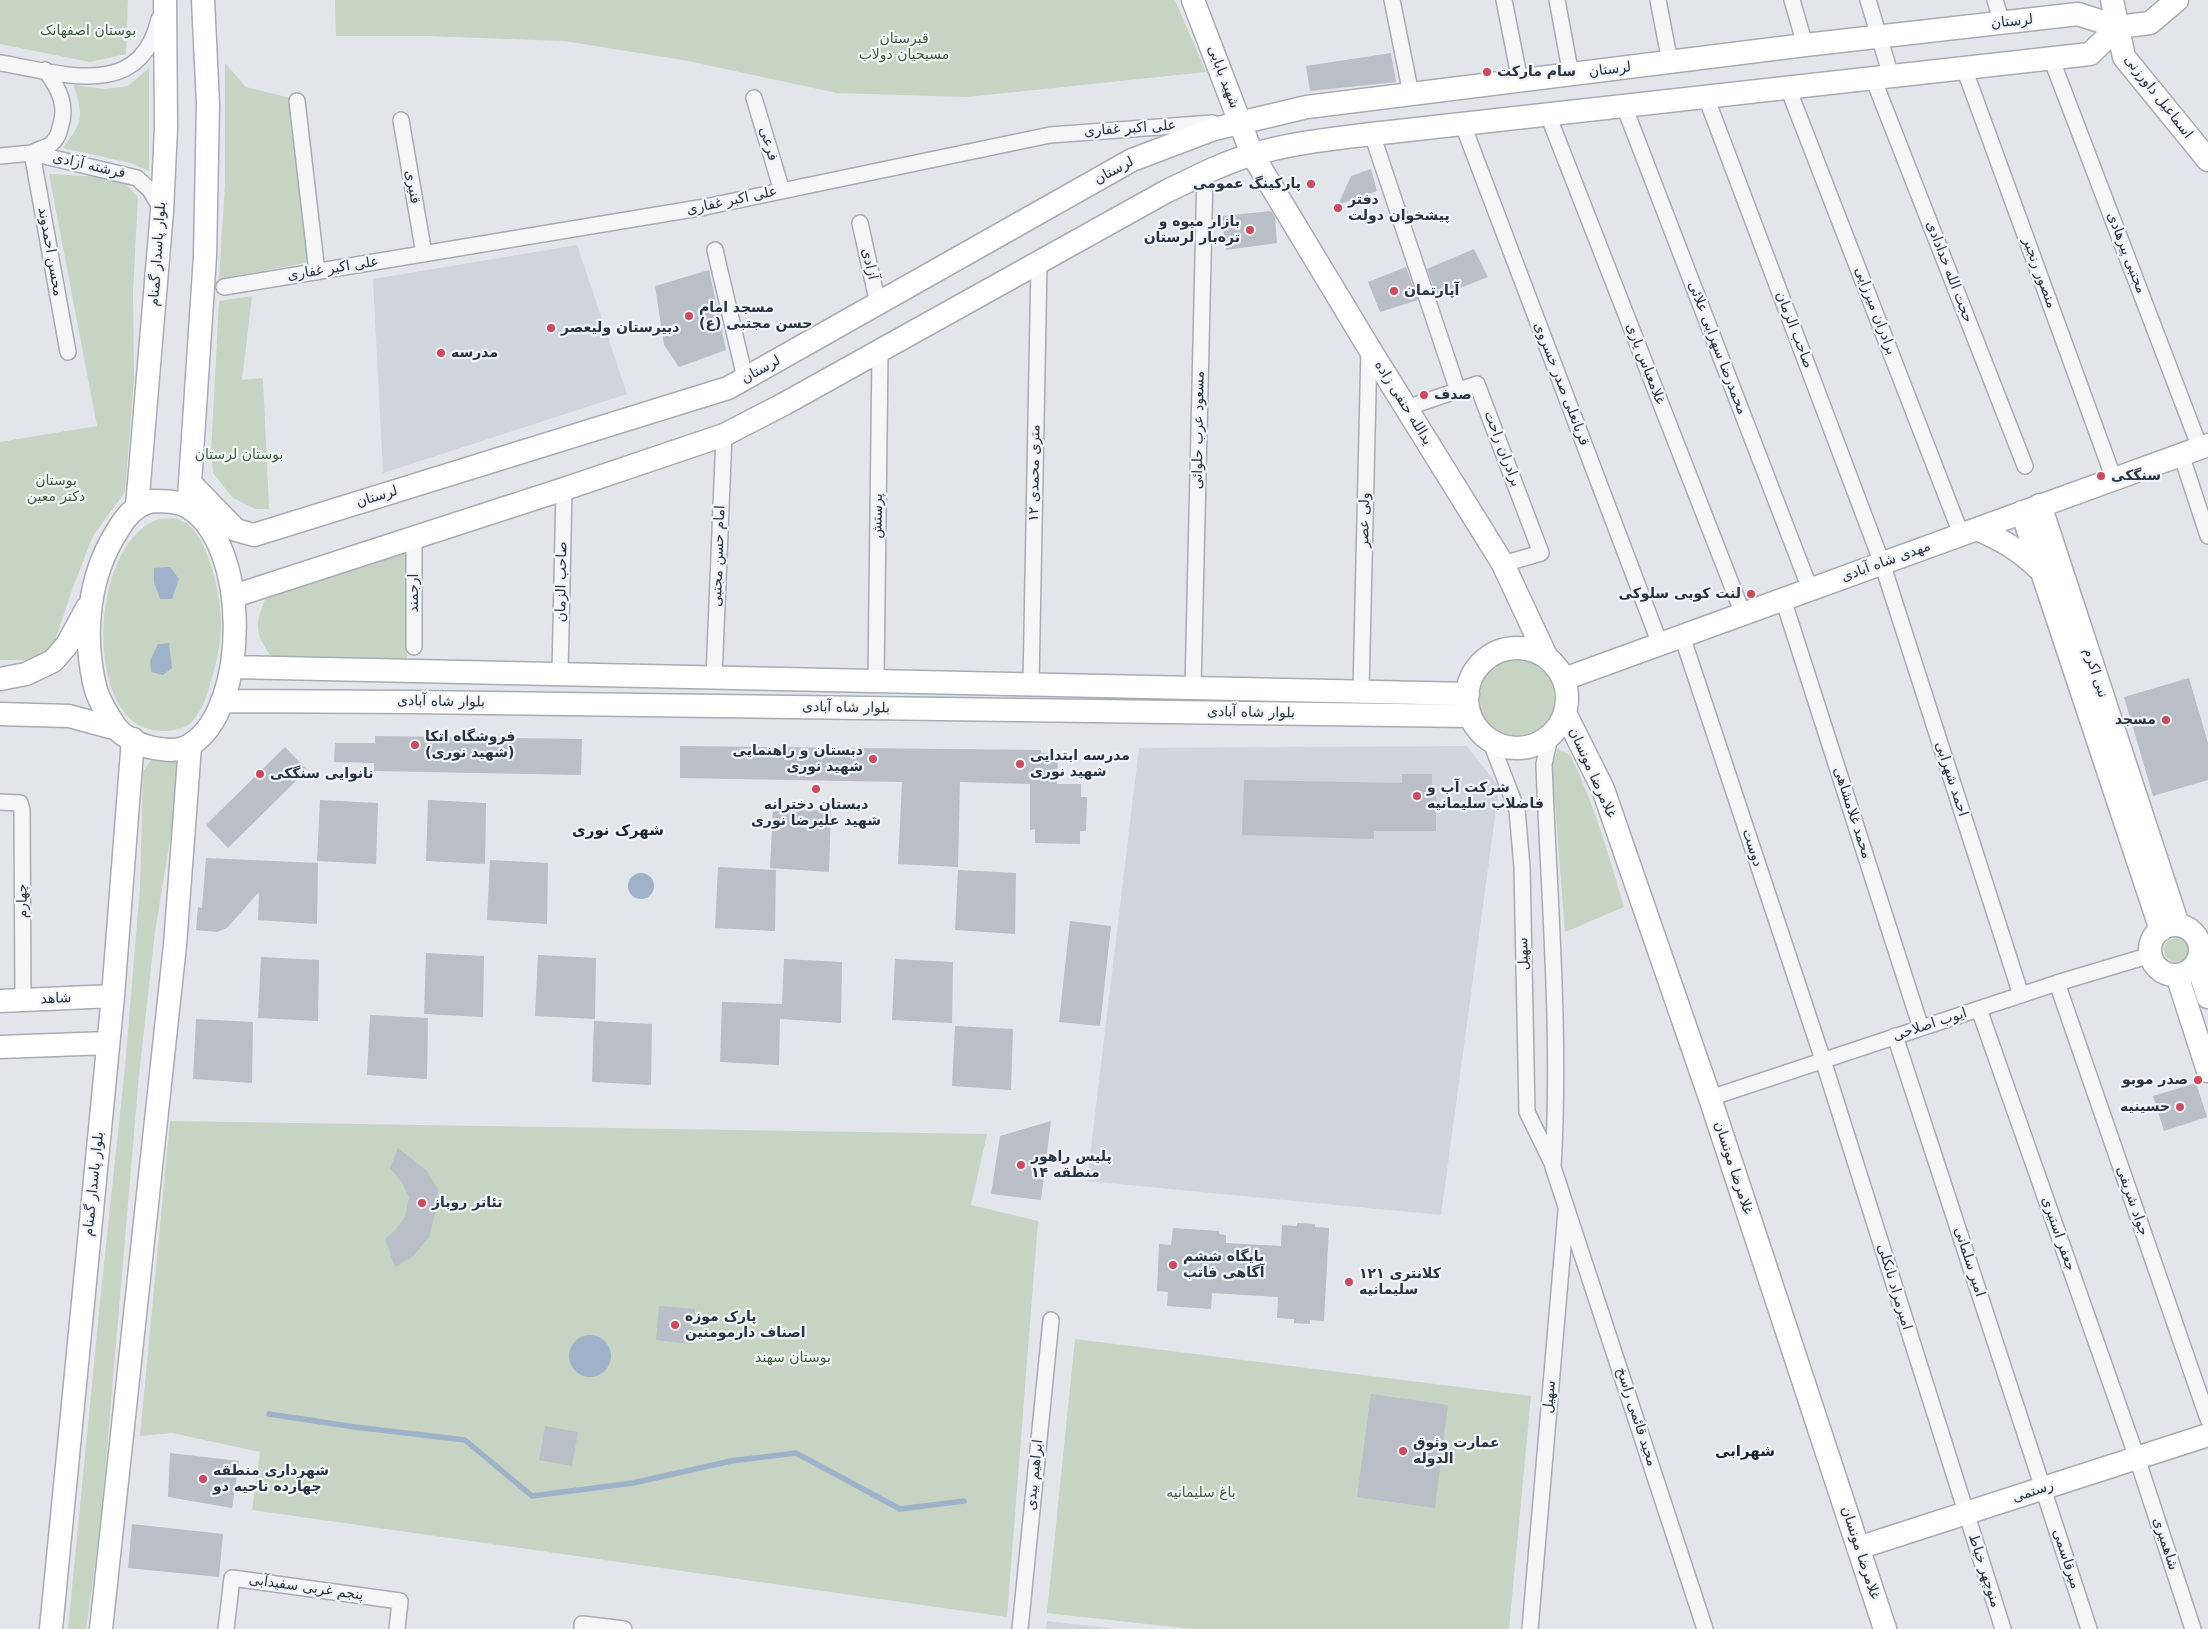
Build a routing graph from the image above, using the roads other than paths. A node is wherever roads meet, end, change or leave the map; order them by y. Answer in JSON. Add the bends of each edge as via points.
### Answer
{"nodes":[{"id":1,"x":164,"y":0,"type":"edge"},
{"id":2,"x":203,"y":0,"type":"edge"},
{"id":3,"x":1193,"y":0,"type":"edge"},
{"id":4,"x":1392,"y":0,"type":"edge"},
{"id":5,"x":1504,"y":0,"type":"edge"},
{"id":6,"x":1557,"y":0,"type":"edge"},
{"id":7,"x":1658,"y":0,"type":"edge"},
{"id":8,"x":1792,"y":0,"type":"edge"},
{"id":9,"x":1868,"y":0,"type":"edge"},
{"id":10,"x":1995,"y":0,"type":"edge"},
{"id":11,"x":2112,"y":0,"type":"edge"},
{"id":12,"x":2177,"y":0,"type":"edge"},
{"id":13,"x":2002,"y":23,"type":"junction"},
{"id":14,"x":2118,"y":28,"type":"junction"},
{"id":15,"x":1879,"y":37,"type":"junction"},
{"id":16,"x":1804,"y":45,"type":"junction"},
{"id":17,"x":2051,"y":58,"type":"junction"},
{"id":18,"x":1670,"y":62,"type":"junction"},
{"id":19,"x":0,"y":63,"type":"edge"},
{"id":20,"x":1964,"y":68,"type":"junction"},
{"id":21,"x":45,"y":70,"type":"junction"},
{"id":22,"x":1571,"y":74,"type":"junction"},
{"id":23,"x":1882,"y":77,"type":"junction"},
{"id":24,"x":1520,"y":81,"type":"junction"},
{"id":25,"x":1788,"y":88,"type":"junction"},
{"id":26,"x":1411,"y":94,"type":"junction"},
{"id":27,"x":1706,"y":97,"type":"junction"},
{"id":28,"x":754,"y":98,"type":"dead end"},
{"id":29,"x":297,"y":101,"type":"dead end"},
{"id":30,"x":1624,"y":106,"type":"junction"},
{"id":31,"x":1548,"y":115,"type":"junction"},
{"id":32,"x":401,"y":120,"type":"dead end"},
{"id":33,"x":1240,"y":121,"type":"junction"},
{"id":34,"x":1463,"y":124,"type":"junction"},
{"id":35,"x":1372,"y":134,"type":"junction"},
{"id":36,"x":32,"y":153,"type":"junction"},
{"id":37,"x":1252,"y":154,"type":"junction"},
{"id":38,"x":0,"y":156,"type":"edge"},
{"id":39,"x":2208,"y":160,"type":"edge"},
{"id":40,"x":1205,"y":173,"type":"junction"},
{"id":41,"x":782,"y":191,"type":"junction"},
{"id":42,"x":162,"y":210,"type":"junction"},
{"id":43,"x":860,"y":223,"type":"dead end"},
{"id":44,"x":715,"y":250,"type":"dead end"},
{"id":45,"x":424,"y":254,"type":"junction"},
{"id":46,"x":1039,"y":262,"type":"junction"},
{"id":47,"x":317,"y":272,"type":"junction"},
{"id":48,"x":224,"y":287,"type":"dead end"},
{"id":49,"x":878,"y":304,"type":"junction"},
{"id":50,"x":1368,"y":348,"type":"junction"},
{"id":51,"x":880,"y":351,"type":"junction"},
{"id":52,"x":68,"y":352,"type":"dead end"},
{"id":53,"x":745,"y":378,"type":"junction"},
{"id":54,"x":1458,"y":391,"type":"junction"},
{"id":55,"x":1406,"y":408,"type":"junction"},
{"id":56,"x":724,"y":435,"type":"junction"},
{"id":57,"x":2196,"y":449,"type":"edge"},
{"id":58,"x":2025,"y":466,"type":"dead end"},
{"id":59,"x":2114,"y":479,"type":"junction"},
{"id":60,"x":190,"y":483,"type":"junction"},
{"id":61,"x":564,"y":489,"type":"junction"},
{"id":62,"x":138,"y":507,"type":"junction"},
{"id":63,"x":188,"y":507,"type":"junction"},
{"id":64,"x":2031,"y":509,"type":"junction"},
{"id":65,"x":1969,"y":532,"type":"junction"},
{"id":66,"x":2208,"y":536,"type":"edge"},
{"id":67,"x":414,"y":538,"type":"junction"},
{"id":68,"x":1882,"y":563,"type":"junction"},
{"id":69,"x":1503,"y":564,"type":"junction"},
{"id":70,"x":2041,"y":570,"type":"junction"},
{"id":71,"x":1810,"y":589,"type":"junction"},
{"id":72,"x":234,"y":596,"type":"junction"},
{"id":73,"x":92,"y":598,"type":"junction"},
{"id":74,"x":1783,"y":599,"type":"junction"},
{"id":75,"x":1743,"y":614,"type":"junction"},
{"id":76,"x":1682,"y":636,"type":"junction"},
{"id":77,"x":1660,"y":644,"type":"junction"},
{"id":78,"x":414,"y":647,"type":"dead end"},
{"id":79,"x":1546,"y":656,"type":"junction"},
{"id":80,"x":232,"y":667,"type":"junction"},
{"id":81,"x":560,"y":674,"type":"junction"},
{"id":82,"x":714,"y":677,"type":"junction"},
{"id":83,"x":0,"y":678,"type":"edge"},
{"id":84,"x":1564,"y":679,"type":"junction"},
{"id":85,"x":876,"y":681,"type":"junction"},
{"id":86,"x":1031,"y":684,"type":"junction"},
{"id":87,"x":1193,"y":688,"type":"junction"},
{"id":88,"x":1361,"y":691,"type":"junction"},
{"id":89,"x":1468,"y":694,"type":"junction"},
{"id":90,"x":222,"y":702,"type":"junction"},
{"id":91,"x":1565,"y":713,"type":"junction"},
{"id":92,"x":0,"y":714,"type":"edge"},
{"id":93,"x":1470,"y":716,"type":"junction"},
{"id":94,"x":125,"y":734,"type":"junction"},
{"id":95,"x":1550,"y":737,"type":"junction"},
{"id":96,"x":1490,"y":740,"type":"junction"},
{"id":97,"x":190,"y":746,"type":"junction"},
{"id":98,"x":0,"y":802,"type":"edge"},
{"id":99,"x":2169,"y":928,"type":"junction"},
{"id":100,"x":2202,"y":949,"type":"edge"},
{"id":101,"x":2151,"y":955,"type":"junction"},
{"id":102,"x":2177,"y":975,"type":"junction"},
{"id":103,"x":2057,"y":983,"type":"junction"},
{"id":104,"x":2021,"y":995,"type":"junction"},
{"id":105,"x":113,"y":996,"type":"junction"},
{"id":106,"x":2208,"y":997,"type":"edge"},
{"id":107,"x":24,"y":1000,"type":"junction"},
{"id":108,"x":0,"y":1001,"type":"edge"},
{"id":109,"x":1979,"y":1008,"type":"junction"},
{"id":110,"x":1921,"y":1028,"type":"junction"},
{"id":111,"x":1895,"y":1036,"type":"junction"},
{"id":112,"x":108,"y":1043,"type":"junction"},
{"id":113,"x":0,"y":1047,"type":"edge"},
{"id":114,"x":1823,"y":1060,"type":"junction"},
{"id":115,"x":2208,"y":1071,"type":"edge"},
{"id":116,"x":1710,"y":1098,"type":"junction"},
{"id":117,"x":1553,"y":1167,"type":"junction"},
{"id":118,"x":1567,"y":1204,"type":"junction"},
{"id":119,"x":1051,"y":1320,"type":"dead end"},
{"id":120,"x":2208,"y":1419,"type":"edge"},
{"id":121,"x":2208,"y":1435,"type":"edge"},
{"id":122,"x":2136,"y":1458,"type":"junction"},
{"id":123,"x":2043,"y":1488,"type":"junction"},
{"id":124,"x":1965,"y":1514,"type":"junction"},
{"id":125,"x":1858,"y":1548,"type":"junction"},
{"id":126,"x":582,"y":1626,"type":"edge"},
{"id":127,"x":51,"y":1629,"type":"edge"},
{"id":128,"x":101,"y":1629,"type":"edge"},
{"id":129,"x":226,"y":1629,"type":"edge"},
{"id":130,"x":397,"y":1629,"type":"edge"},
{"id":131,"x":624,"y":1629,"type":"edge"},
{"id":132,"x":1020,"y":1629,"type":"edge"},
{"id":133,"x":1530,"y":1629,"type":"edge"},
{"id":134,"x":1705,"y":1629,"type":"edge"},
{"id":135,"x":1885,"y":1629,"type":"edge"},
{"id":136,"x":2003,"y":1629,"type":"edge"},
{"id":137,"x":2089,"y":1629,"type":"edge"},
{"id":138,"x":2193,"y":1629,"type":"edge"}],
"edges":[{"from":1,"to":21,"type":"street","via":[[155,36],[141,57],[124,70],[102,77]]},
{"from":1,"to":42,"type":"street","name":"بلوار پاسدار گمنام","via":[[166,128]]},
{"from":2,"to":60,"type":"street","via":[[208,104],[205,256]]},
{"from":3,"to":33,"type":"street","name":"شهید بابایی"},
{"from":4,"to":26,"type":"street"},
{"from":5,"to":24,"type":"street"},
{"from":6,"to":22,"type":"street"},
{"from":7,"to":18,"type":"street"},
{"from":8,"to":16,"type":"street"},
{"from":9,"to":15,"type":"street","name":"حجت الله خدادادی"},
{"from":10,"to":13,"type":"street"},
{"from":11,"to":14,"type":"street","name":"اسماعیل داورزنی"},
{"from":12,"to":14,"type":"street","name":"لرستان","via":[[2150,23]]},
{"from":13,"to":14,"type":"street","name":"لرستان","via":[[2078,14]]},
{"from":13,"to":15,"type":"street","name":"لرستان"},
{"from":14,"to":17,"type":"street","via":[[2090,54]]},
{"from":14,"to":39,"type":"street","name":"اسماعیل داورزنی","via":[[2124,57]]},
{"from":15,"to":16,"type":"street","name":"لرستان"},
{"from":15,"to":23,"type":"street","name":"حجت الله خدادادی"},
{"from":16,"to":18,"type":"street","name":"لرستان"},
{"from":17,"to":20,"type":"street"},
{"from":17,"to":57,"type":"street","name":"مجتبی پیرهادی"},
{"from":18,"to":22,"type":"street","name":"لرستان"},
{"from":19,"to":21,"type":"street"},
{"from":20,"to":23,"type":"street"},
{"from":20,"to":59,"type":"street","name":"منصور رنجبر"},
{"from":21,"to":36,"type":"street","via":[[62,99],[64,118],[59,134],[51,144]]},
{"from":22,"to":24,"type":"street","name":"لرستان"},
{"from":23,"to":25,"type":"street"},
{"from":23,"to":58,"type":"street","name":"حجت الله خدادادی"},
{"from":24,"to":26,"type":"street","name":"لرستان"},
{"from":25,"to":27,"type":"street"},
{"from":25,"to":65,"type":"street","name":"برادران میرزایی"},
{"from":26,"to":33,"type":"street","name":"لرستان","via":[[1308,107]]},
{"from":27,"to":30,"type":"street"},
{"from":27,"to":68,"type":"street","name":"صاحب الزمان"},
{"from":28,"to":41,"type":"street","name":"فرعی"},
{"from":29,"to":47,"type":"street"},
{"from":30,"to":31,"type":"street"},
{"from":30,"to":71,"type":"street","name":"محمدرضا سهرابی علائی"},
{"from":31,"to":34,"type":"street"},
{"from":31,"to":75,"type":"street","name":"غلامعباس یاری"},
{"from":32,"to":45,"type":"street","name":"قنبری"},
{"from":33,"to":37,"type":"street","name":"شهید بابایی"},
{"from":33,"to":41,"type":"street","name":"علی اکبر غفاری","via":[[1050,135]]},
{"from":33,"to":49,"type":"street","name":"لرستان","via":[[1132,160]]},
{"from":34,"to":35,"type":"street"},
{"from":34,"to":77,"type":"street","name":"قربانعلی صدر خسروی"},
{"from":35,"to":37,"type":"street"},
{"from":35,"to":54,"type":"street"},
{"from":36,"to":38,"type":"street","name":"فرشته آزادی"},
{"from":36,"to":42,"type":"street","name":"فرشته آزادی","via":[[137,178],[150,190]]},
{"from":36,"to":52,"type":"street","name":"محسن احمدوند"},
{"from":37,"to":40,"type":"street"},
{"from":37,"to":50,"type":"street","name":"یدالله حنفی زاده"},
{"from":40,"to":46,"type":"street"},
{"from":40,"to":87,"type":"street","name":"مسعود عرب حلوائی"},
{"from":41,"to":45,"type":"street","name":"علی اکبر غفاری"},
{"from":42,"to":62,"type":"street","name":"بلوار پاسدار گمنام"},
{"from":43,"to":49,"type":"street","name":"آزادی"},
{"from":44,"to":53,"type":"street"},
{"from":45,"to":47,"type":"street","name":"علی اکبر غفاری"},
{"from":46,"to":51,"type":"street"},
{"from":46,"to":86,"type":"street","name":"۱۲ متری محمدی"},
{"from":47,"to":48,"type":"street","name":"علی اکبر غفاری"},
{"from":49,"to":53,"type":"street","name":"لرستان"},
{"from":50,"to":55,"type":"street","name":"یدالله حنفی زاده"},
{"from":50,"to":88,"type":"street","name":"ولی عصر"},
{"from":51,"to":56,"type":"street"},
{"from":51,"to":85,"type":"street","name":"پرستش"},
{"from":53,"to":60,"type":"street","name":"لرستان","via":[[728,388],[254,535],[236,530]]},
{"from":54,"to":55,"type":"street"},
{"from":54,"to":69,"type":"street","name":"برادران راحت","via":[[1477,384],[1541,552]]},
{"from":55,"to":69,"type":"street","name":"یدالله حنفی زاده"},
{"from":56,"to":61,"type":"street"},
{"from":56,"to":82,"type":"street","name":"امام حسن مجتبی"},
{"from":57,"to":59,"type":"street","name":"مهدی شاه آبادی"},
{"from":57,"to":66,"type":"street","name":"مجتبی پیرهادی"},
{"from":59,"to":64,"type":"street","name":"مهدی شاه آبادی"},
{"from":60,"to":63,"type":"street"},
{"from":61,"to":67,"type":"street"},
{"from":61,"to":81,"type":"street","name":"صاحب الزمان"},
{"from":62,"to":63,"type":"street","via":[[152,501],[165,501]]},
{"from":62,"to":73,"type":"street","via":[[124,519],[104,554]]},
{"from":63,"to":72,"type":"street","via":[[210,528],[219,543]]},
{"from":64,"to":65,"type":"street","name":"مهدی شاه آبادی"},
{"from":64,"to":70,"type":"street","name":"نبی اکرم"},
{"from":64,"to":99,"type":"street","name":"نبی اکرم"},
{"from":65,"to":68,"type":"street","name":"مهدی شاه آبادی"},
{"from":65,"to":70,"type":"street","via":[[2012,545]]},
{"from":67,"to":72,"type":"street"},
{"from":67,"to":78,"type":"street","name":"ارجمند"},
{"from":68,"to":71,"type":"street","name":"مهدی شاه آبادی"},
{"from":68,"to":104,"type":"street","name":"احمد شهرابی"},
{"from":69,"to":79,"type":"street","name":"یدالله حنفی زاده"},
{"from":70,"to":99,"type":"street","name":"نبی اکرم"},
{"from":71,"to":74,"type":"street","name":"مهدی شاه آبادی"},
{"from":72,"to":80,"type":"street"},
{"from":73,"to":83,"type":"street","via":[[67,646],[53,661],[26,674]]},
{"from":73,"to":94,"type":"street","via":[[89,624],[94,684],[103,707]]},
{"from":74,"to":75,"type":"street","name":"مهدی شاه آبادی"},
{"from":74,"to":110,"type":"street","name":"محمد غلامشاهی"},
{"from":75,"to":76,"type":"street","name":"مهدی شاه آبادی"},
{"from":76,"to":77,"type":"street","name":"مهدی شاه آبادی"},
{"from":76,"to":114,"type":"street","name":"دوست"},
{"from":77,"to":84,"type":"street","name":"مهدی شاه آبادی"},
{"from":79,"to":84,"type":"street"},
{"from":79,"to":89,"type":"street","via":[[1516,647],[1500,650],[1475,670]]},
{"from":80,"to":81,"type":"street","name":"بلوار شاه آبادی"},
{"from":80,"to":90,"type":"street"},
{"from":81,"to":82,"type":"street","name":"بلوار شاه آبادی"},
{"from":82,"to":85,"type":"street","name":"بلوار شاه آبادی"},
{"from":84,"to":91,"type":"street","via":[[1568,696]]},
{"from":85,"to":86,"type":"street","name":"بلوار شاه آبادی"},
{"from":86,"to":87,"type":"street","name":"بلوار شاه آبادی"},
{"from":87,"to":88,"type":"street","name":"بلوار شاه آبادی"},
{"from":88,"to":89,"type":"street","name":"بلوار شاه آبادی"},
{"from":89,"to":93,"type":"street"},
{"from":90,"to":93,"type":"street","name":"بلوار شاه آبادی"},
{"from":90,"to":97,"type":"street","via":[[201,737]]},
{"from":91,"to":95,"type":"street"},
{"from":91,"to":116,"type":"street","name":"غلامرضا مونسان","via":[[1602,789]]},
{"from":92,"to":94,"type":"street","via":[[69,716]]},
{"from":93,"to":96,"type":"street","via":[[1478,730]]},
{"from":94,"to":97,"type":"street","via":[[147,747],[163,750]]},
{"from":94,"to":105,"type":"street","name":"بلوار پاسدار گمنام"},
{"from":95,"to":96,"type":"street","via":[[1536,745],[1520,748],[1505,747]]},
{"from":95,"to":117,"type":"street","name":"سهیل","via":[[1544,764],[1557,1039]]},
{"from":96,"to":117,"type":"street","name":"سهیل","via":[[1517,810],[1522,867],[1527,1112]]},
{"from":97,"to":128,"type":"street","via":[[175,945]]},
{"from":98,"to":107,"type":"street","name":"چهارم","via":[[20,803],[22,810]]},
{"from":99,"to":100,"type":"street","via":[[2192,931]]},
{"from":99,"to":101,"type":"street","via":[[2152,941]]},
{"from":100,"to":102,"type":"street","via":[[2192,969]]},
{"from":100,"to":106,"type":"street"},
{"from":101,"to":102,"type":"street","via":[[2163,972]]},
{"from":101,"to":103,"type":"street","name":"ایوب اصلاحی"},
{"from":102,"to":115,"type":"street"},
{"from":103,"to":104,"type":"street","name":"ایوب اصلاحی"},
{"from":103,"to":120,"type":"street","name":"جواد شریفی"},
{"from":104,"to":109,"type":"street","name":"ایوب اصلاحی"},
{"from":105,"to":107,"type":"street","name":"شاهد"},
{"from":105,"to":112,"type":"street","name":"بلوار پاسدار گمنام"},
{"from":107,"to":108,"type":"street","name":"شاهد"},
{"from":109,"to":110,"type":"street","name":"ایوب اصلاحی"},
{"from":109,"to":122,"type":"street","name":"جعفر استیری"},
{"from":110,"to":111,"type":"street","name":"ایوب اصلاحی"},
{"from":111,"to":114,"type":"street","name":"ایوب اصلاحی"},
{"from":111,"to":123,"type":"street","name":"امیر سلمانی"},
{"from":112,"to":113,"type":"street"},
{"from":112,"to":127,"type":"street","name":"بلوار پاسدار گمنام"},
{"from":114,"to":116,"type":"street","name":"ایوب اصلاحی"},
{"from":114,"to":124,"type":"street","name":"امیرمراد نانکلی"},
{"from":116,"to":125,"type":"street","name":"غلامرضا مونسان"},
{"from":117,"to":118,"type":"street","name":"سهیل"},
{"from":118,"to":133,"type":"street","name":"سهیل"},
{"from":118,"to":134,"type":"street","name":"مجید قائمی راسخ"},
{"from":119,"to":132,"type":"street","name":"ابراهیم بیدی"},
{"from":121,"to":122,"type":"street","name":"رستمی"},
{"from":122,"to":123,"type":"street","name":"رستمی"},
{"from":122,"to":138,"type":"street","name":"شاهمیری"},
{"from":123,"to":124,"type":"street","name":"رستمی"},
{"from":123,"to":137,"type":"street","name":"میرقاسمی"},
{"from":124,"to":125,"type":"street","name":"رستمی"},
{"from":124,"to":136,"type":"street","name":"منوچهر خیاط"},
{"from":125,"to":135,"type":"street","name":"غلامرضا مونسان"},
{"from":126,"to":131,"type":"street"},
{"from":129,"to":130,"type":"street","name":"پنجم غربی سفیدآبی","via":[[232,1578],[400,1601]]}]}
